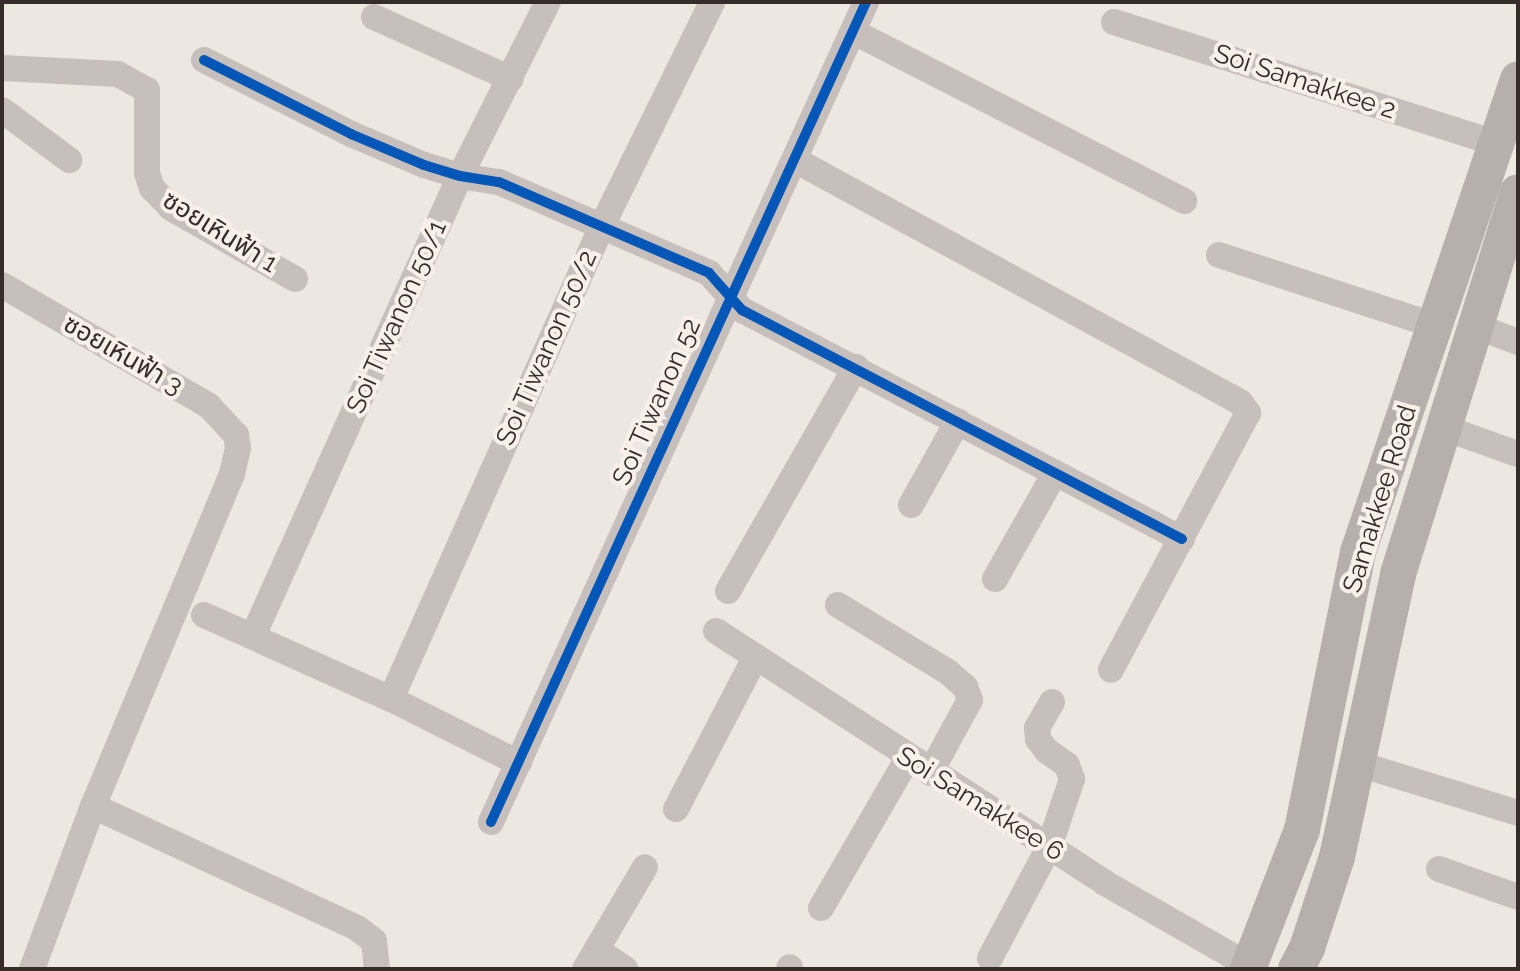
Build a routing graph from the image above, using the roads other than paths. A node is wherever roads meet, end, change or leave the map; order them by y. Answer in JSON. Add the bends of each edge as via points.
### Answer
{"nodes":[{"id":1,"x":548,"y":2,"type":"edge"},
{"id":2,"x":712,"y":2,"type":"edge"},
{"id":3,"x":866,"y":2,"type":"edge"},
{"id":4,"x":374,"y":17,"type":"dead end"},
{"id":5,"x":1114,"y":22,"type":"dead end"},
{"id":6,"x":854,"y":32,"type":"junction"},
{"id":7,"x":204,"y":60,"type":"dead end"},
{"id":8,"x":2,"y":68,"type":"edge"},
{"id":9,"x":511,"y":79,"type":"junction"},
{"id":10,"x":1518,"y":79,"type":"edge"},
{"id":11,"x":2,"y":110,"type":"edge"},
{"id":12,"x":1496,"y":143,"type":"junction"},
{"id":13,"x":69,"y":160,"type":"dead end"},
{"id":14,"x":795,"y":160,"type":"junction"},
{"id":15,"x":460,"y":176,"type":"junction"},
{"id":16,"x":1518,"y":192,"type":"edge"},
{"id":17,"x":1184,"y":201,"type":"dead end"},
{"id":18,"x":601,"y":228,"type":"junction"},
{"id":19,"x":1219,"y":255,"type":"dead end"},
{"id":20,"x":295,"y":279,"type":"dead end"},
{"id":21,"x":2,"y":285,"type":"edge"},
{"id":22,"x":730,"y":293,"type":"junction"},
{"id":23,"x":1436,"y":326,"type":"junction"},
{"id":24,"x":1475,"y":326,"type":"junction"},
{"id":25,"x":1518,"y":342,"type":"edge"},
{"id":26,"x":856,"y":367,"type":"junction"},
{"id":27,"x":958,"y":421,"type":"junction"},
{"id":28,"x":1442,"y":427,"type":"junction"},
{"id":29,"x":1518,"y":454,"type":"edge"},
{"id":30,"x":1055,"y":473,"type":"junction"},
{"id":31,"x":911,"y":505,"type":"dead end"},
{"id":32,"x":1182,"y":539,"type":"junction"},
{"id":33,"x":995,"y":579,"type":"dead end"},
{"id":34,"x":728,"y":591,"type":"dead end"},
{"id":35,"x":838,"y":605,"type":"dead end"},
{"id":36,"x":204,"y":615,"type":"dead end"},
{"id":37,"x":716,"y":631,"type":"dead end"},
{"id":38,"x":253,"y":636,"type":"junction"},
{"id":39,"x":755,"y":658,"type":"junction"},
{"id":40,"x":1111,"y":670,"type":"dead end"},
{"id":41,"x":391,"y":699,"type":"junction"},
{"id":42,"x":1052,"y":702,"type":"dead end"},
{"id":43,"x":908,"y":758,"type":"junction"},
{"id":44,"x":519,"y":763,"type":"junction"},
{"id":45,"x":1359,"y":764,"type":"junction"},
{"id":46,"x":930,"y":773,"type":"junction"},
{"id":47,"x":93,"y":806,"type":"junction"},
{"id":48,"x":676,"y":809,"type":"dead end"},
{"id":49,"x":1518,"y":813,"type":"edge"},
{"id":50,"x":491,"y":822,"type":"dead end"},
{"id":51,"x":1049,"y":847,"type":"junction"},
{"id":52,"x":645,"y":867,"type":"dead end"},
{"id":53,"x":1439,"y":869,"type":"dead end"},
{"id":54,"x":1518,"y":897,"type":"edge"},
{"id":55,"x":821,"y":908,"type":"dead end"},
{"id":56,"x":990,"y":958,"type":"dead end"},
{"id":57,"x":591,"y":960,"type":"edge"},
{"id":58,"x":1249,"y":968,"type":"edge"},
{"id":59,"x":32,"y":969,"type":"edge"},
{"id":60,"x":377,"y":969,"type":"edge"},
{"id":61,"x":625,"y":969,"type":"edge"},
{"id":62,"x":1296,"y":969,"type":"edge"}],
"edges":[{"from":1,"to":9,"type":"street","name":"Soi Tiwanon 50/1"},
{"from":2,"to":18,"type":"street","name":"Soi Tiwanon 50/2"},
{"from":3,"to":6,"type":"street","name":"Soi Tiwanon 52"},
{"from":4,"to":9,"type":"street"},
{"from":5,"to":12,"type":"street","name":"Soi Samakkee 2"},
{"from":6,"to":14,"type":"street","name":"Soi Tiwanon 52"},
{"from":6,"to":17,"type":"street"},
{"from":7,"to":15,"type":"street","via":[[351,134]]},
{"from":8,"to":20,"type":"street","name":"ซอยเหินฟ้า 1","via":[[118,74],[147,90],[147,173],[152,188],[171,208]]},
{"from":9,"to":15,"type":"street","name":"Soi Tiwanon 50/1"},
{"from":10,"to":12,"type":"main road","name":"Samakkee Road"},
{"from":11,"to":13,"type":"street"},
{"from":12,"to":23,"type":"main road","name":"Samakkee Road"},
{"from":14,"to":22,"type":"street","name":"Soi Tiwanon 52"},
{"from":14,"to":32,"type":"street","via":[[1240,402],[1248,413],[1243,427]]},
{"from":15,"to":18,"type":"street","via":[[499,182]]},
{"from":15,"to":38,"type":"street","name":"Soi Tiwanon 50/1"},
{"from":16,"to":24,"type":"main road","name":"Samakkee Road"},
{"from":18,"to":22,"type":"street","via":[[709,273]]},
{"from":18,"to":41,"type":"street","name":"Soi Tiwanon 50/2"},
{"from":19,"to":23,"type":"street"},
{"from":21,"to":47,"type":"street","name":"ซอยเหินฟ้า 3","via":[[209,406],[236,435],[232,474]]},
{"from":22,"to":26,"type":"street","via":[[742,310]]},
{"from":22,"to":44,"type":"street","name":"Soi Tiwanon 52"},
{"from":23,"to":58,"type":"main road","name":"Samakkee Road","via":[[1358,552],[1302,830]]},
{"from":24,"to":25,"type":"street"},
{"from":24,"to":28,"type":"main road","name":"Samakkee Road"},
{"from":26,"to":27,"type":"street"},
{"from":26,"to":34,"type":"street"},
{"from":27,"to":30,"type":"street"},
{"from":27,"to":31,"type":"street"},
{"from":28,"to":29,"type":"street"},
{"from":28,"to":45,"type":"main road","name":"Samakkee Road","via":[[1398,574]]},
{"from":30,"to":32,"type":"street"},
{"from":30,"to":33,"type":"street"},
{"from":32,"to":40,"type":"street"},
{"from":35,"to":46,"type":"street","via":[[965,687],[970,700]]},
{"from":36,"to":38,"type":"street"},
{"from":37,"to":39,"type":"street","name":"Soi Samakkee 6"},
{"from":38,"to":41,"type":"street"},
{"from":39,"to":43,"type":"street","name":"Soi Samakkee 6"},
{"from":39,"to":48,"type":"street"},
{"from":41,"to":44,"type":"street"},
{"from":42,"to":51,"type":"street","via":[[1037,728],[1038,739],[1067,765],[1072,779]]},
{"from":43,"to":46,"type":"street","name":"Soi Samakkee 6"},
{"from":43,"to":55,"type":"street"},
{"from":44,"to":50,"type":"street","name":"Soi Tiwanon 52"},
{"from":45,"to":49,"type":"street"},
{"from":45,"to":62,"type":"main road","name":"Samakkee Road","via":[[1337,857]]},
{"from":46,"to":51,"type":"street","name":"Soi Samakkee 6"},
{"from":47,"to":59,"type":"street"},
{"from":47,"to":60,"type":"street","via":[[357,928],[374,941]]},
{"from":51,"to":56,"type":"street"},
{"from":51,"to":58,"type":"street","name":"Soi Samakkee 6"},
{"from":52,"to":57,"type":"street"},
{"from":53,"to":54,"type":"street"},
{"from":57,"to":61,"type":"street"}]}
